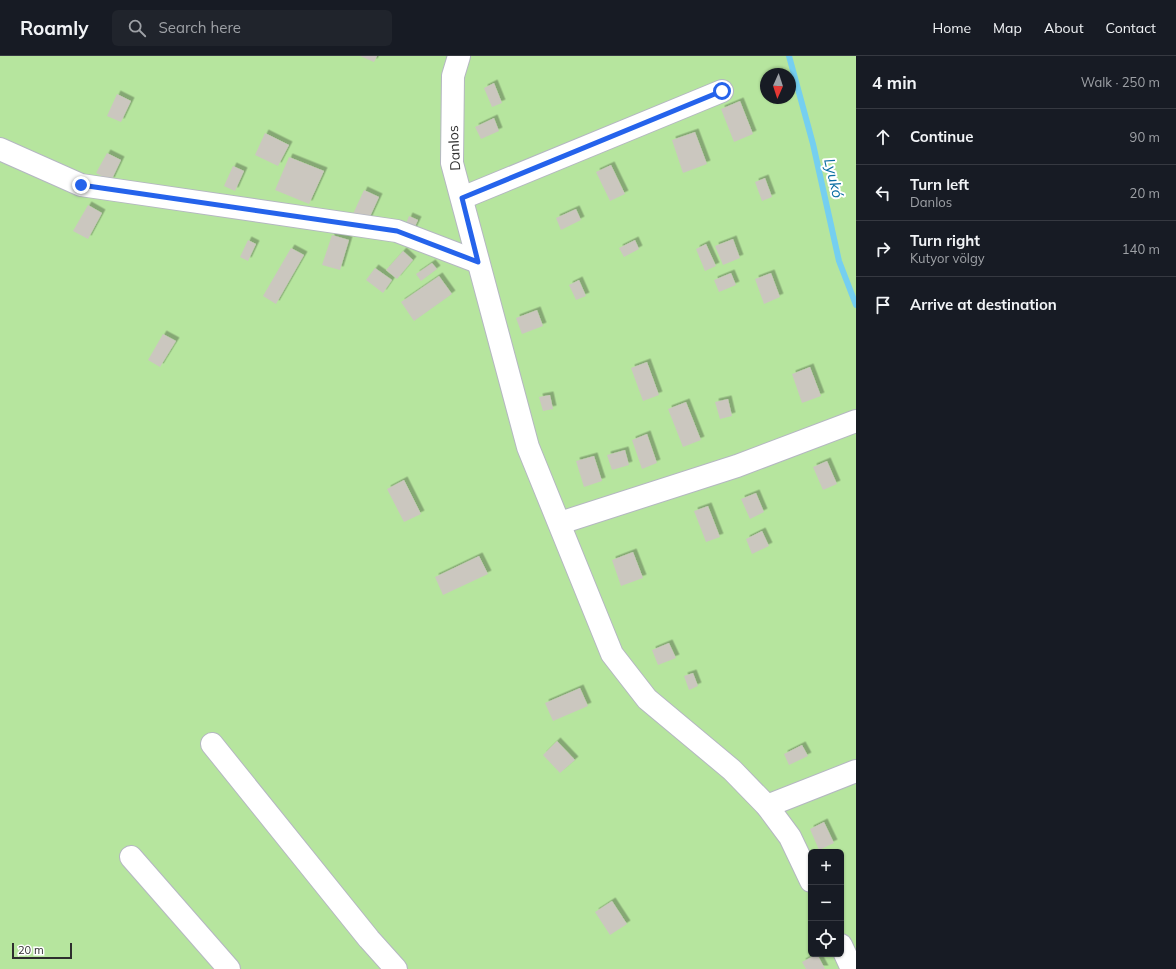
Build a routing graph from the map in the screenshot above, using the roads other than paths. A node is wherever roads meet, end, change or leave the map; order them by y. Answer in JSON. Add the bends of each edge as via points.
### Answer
{"nodes":[{"id":1,"x":459,"y":56,"type":"edge"},
{"id":2,"x":722,"y":91,"type":"dead end"},
{"id":3,"x":0,"y":149,"type":"edge"},
{"id":4,"x":462,"y":198,"type":"junction"},
{"id":5,"x":478,"y":262,"type":"junction"},
{"id":6,"x":856,"y":421,"type":"edge"},
{"id":7,"x":560,"y":523,"type":"junction"},
{"id":8,"x":212,"y":744,"type":"dead end"},
{"id":9,"x":856,"y":771,"type":"edge"},
{"id":10,"x":767,"y":806,"type":"junction"},
{"id":11,"x":131,"y":857,"type":"dead end"},
{"id":12,"x":808,"y":875,"type":"edge"},
{"id":13,"x":844,"y":952,"type":"edge"},
{"id":14,"x":229,"y":969,"type":"edge"},
{"id":15,"x":396,"y":969,"type":"edge"},
{"id":16,"x":852,"y":969,"type":"edge"}],
"edges":[{"from":1,"to":4,"type":"street","name":"Danlos","via":[[453,76],[452,163]]},
{"from":2,"to":4,"type":"street"},
{"from":3,"to":5,"type":"street","via":[[81,185],[397,231]]},
{"from":4,"to":5,"type":"street","name":"Danlos"},
{"from":5,"to":7,"type":"street","name":"Danlos","via":[[528,447]]},
{"from":6,"to":7,"type":"street","via":[[736,466]]},
{"from":7,"to":10,"type":"street","name":"Danlos","via":[[612,654],[647,699],[732,770]]},
{"from":8,"to":15,"type":"street"},
{"from":9,"to":10,"type":"street"},
{"from":10,"to":12,"type":"street","name":"Danlos","via":[[790,837]]},
{"from":11,"to":14,"type":"street"},
{"from":13,"to":16,"type":"street"}]}
